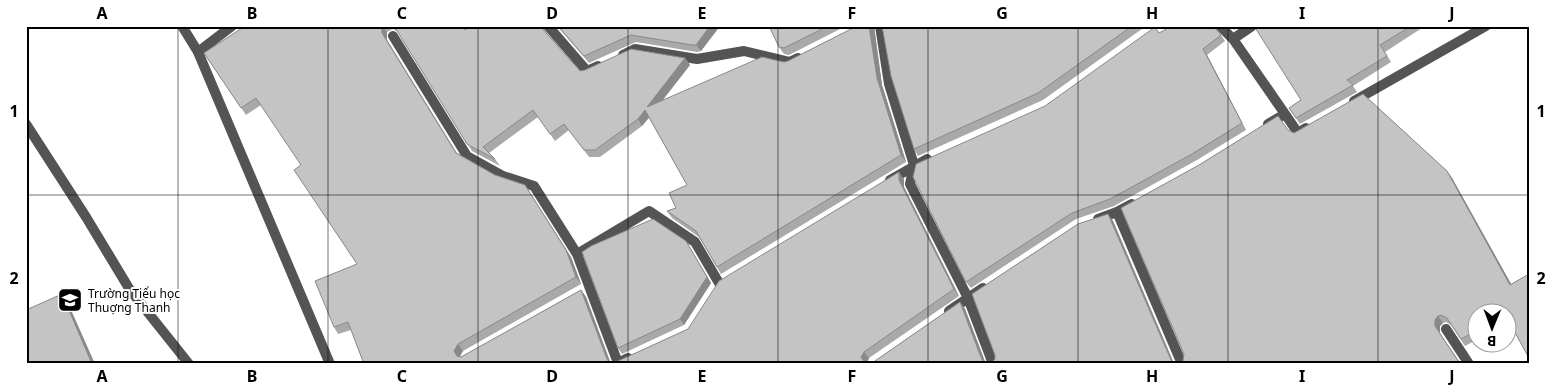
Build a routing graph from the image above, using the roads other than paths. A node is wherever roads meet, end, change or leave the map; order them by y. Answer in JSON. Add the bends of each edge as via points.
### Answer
{"nodes":[{"id":1,"x":182,"y":26,"type":"edge"},
{"id":2,"x":232,"y":26,"type":"edge"},
{"id":3,"x":548,"y":26,"type":"edge"},
{"id":4,"x":880,"y":26,"type":"edge"},
{"id":5,"x":1220,"y":26,"type":"edge"},
{"id":6,"x":1252,"y":26,"type":"edge"},
{"id":7,"x":1486,"y":26,"type":"edge"},
{"id":8,"x":393,"y":36,"type":"dead end"},
{"id":9,"x":1233,"y":39,"type":"junction"},
{"id":10,"x":198,"y":52,"type":"junction"},
{"id":11,"x":806,"y":54,"type":"edge"},
{"id":12,"x":1349,"y":104,"type":"edge"},
{"id":13,"x":1285,"y":114,"type":"junction"},
{"id":14,"x":26,"y":124,"type":"edge"},
{"id":15,"x":1315,"y":124,"type":"edge"},
{"id":16,"x":1259,"y":130,"type":"edge"},
{"id":17,"x":940,"y":153,"type":"edge"},
{"id":18,"x":914,"y":165,"type":"junction"},
{"id":19,"x":880,"y":186,"type":"edge"},
{"id":20,"x":1142,"y":198,"type":"edge"},
{"id":21,"x":1117,"y":212,"type":"junction"},
{"id":22,"x":1089,"y":222,"type":"edge"},
{"id":23,"x":577,"y":254,"type":"junction"},
{"id":24,"x":992,"y":282,"type":"edge"},
{"id":25,"x":720,"y":284,"type":"edge"},
{"id":26,"x":968,"y":298,"type":"junction"},
{"id":27,"x":944,"y":314,"type":"edge"},
{"id":28,"x":1446,"y":329,"type":"edge"},
{"id":29,"x":636,"y":354,"type":"edge"},
{"id":30,"x":618,"y":363,"type":"edge"},
{"id":31,"x":189,"y":364,"type":"edge"},
{"id":32,"x":330,"y":364,"type":"edge"},
{"id":33,"x":993,"y":364,"type":"edge"},
{"id":34,"x":1182,"y":364,"type":"edge"},
{"id":35,"x":1469,"y":364,"type":"edge"}],
"edges":[{"from":1,"to":10,"type":"street"},
{"from":2,"to":10,"type":"street"},
{"from":3,"to":11,"type":"street","via":[[587,71],[634,49],[697,59],[744,51],[790,62]]},
{"from":4,"to":18,"type":"street","via":[[889,84]]},
{"from":5,"to":9,"type":"street"},
{"from":6,"to":9,"type":"street"},
{"from":7,"to":12,"type":"street"},
{"from":8,"to":23,"type":"street","via":[[467,156],[502,176],[534,186]]},
{"from":9,"to":13,"type":"street"},
{"from":10,"to":32,"type":"street"},
{"from":13,"to":15,"type":"street","via":[[1298,133]]},
{"from":13,"to":16,"type":"street"},
{"from":14,"to":31,"type":"street","via":[[130,290]]},
{"from":17,"to":18,"type":"street"},
{"from":18,"to":19,"type":"street"},
{"from":18,"to":26,"type":"street","via":[[910,184]]},
{"from":20,"to":21,"type":"street"},
{"from":21,"to":22,"type":"street"},
{"from":21,"to":34,"type":"street"},
{"from":23,"to":25,"type":"street","via":[[649,211],[695,242]]},
{"from":23,"to":30,"type":"street","via":[[585,289]]},
{"from":24,"to":26,"type":"street"},
{"from":26,"to":27,"type":"street"},
{"from":26,"to":33,"type":"street"},
{"from":28,"to":35,"type":"street"},
{"from":29,"to":30,"type":"street"}]}
